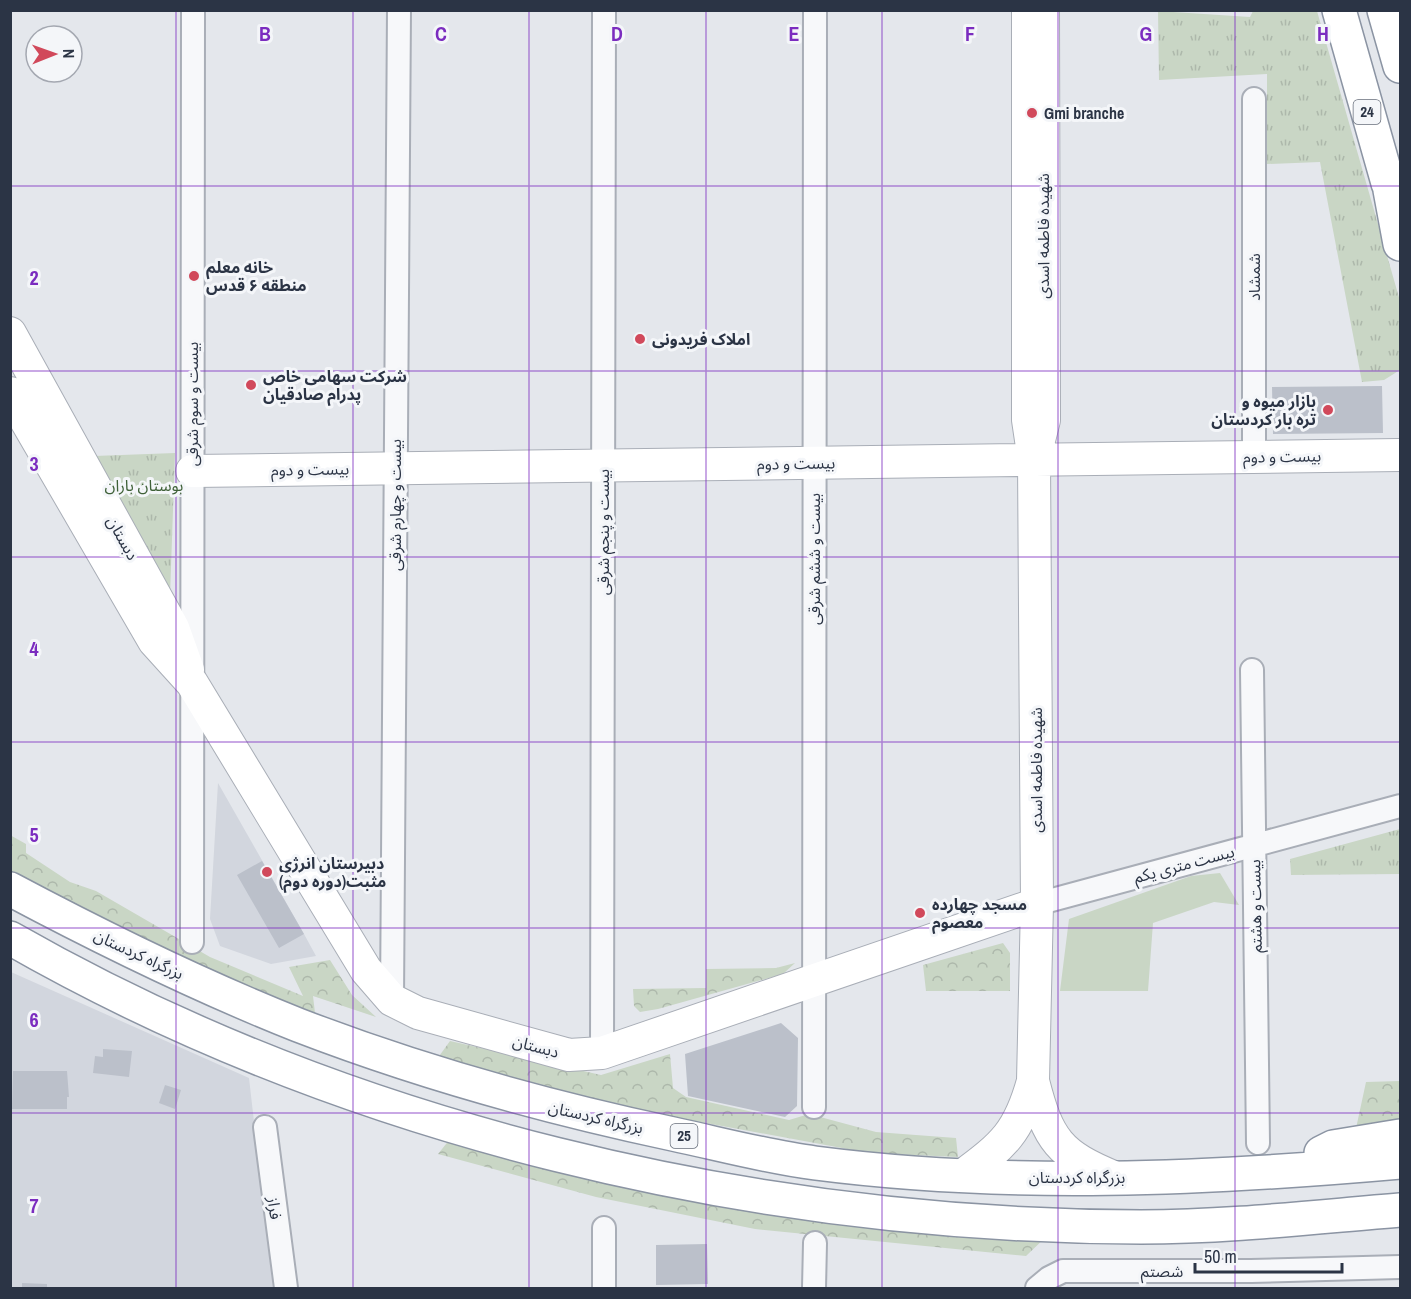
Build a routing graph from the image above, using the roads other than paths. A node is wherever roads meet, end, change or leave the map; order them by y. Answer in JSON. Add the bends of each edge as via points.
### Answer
{"nodes":[{"id":1,"x":193,"y":10,"type":"edge"},
{"id":2,"x":399,"y":10,"type":"edge"},
{"id":3,"x":604,"y":10,"type":"edge"},
{"id":4,"x":815,"y":10,"type":"edge"},
{"id":5,"x":1028,"y":10,"type":"edge"},
{"id":6,"x":1043,"y":10,"type":"edge"},
{"id":7,"x":1339,"y":10,"type":"edge"},
{"id":8,"x":1384,"y":12,"type":"edge"},
{"id":9,"x":1401,"y":66,"type":"edge"},
{"id":10,"x":1254,"y":99,"type":"dead end"},
{"id":11,"x":1394,"y":197,"type":"edge"},
{"id":12,"x":1401,"y":244,"type":"edge"},
{"id":13,"x":10,"y":333,"type":"edge"},
{"id":14,"x":10,"y":393,"type":"edge"},
{"id":15,"x":25,"y":440,"type":"edge"},
{"id":16,"x":1401,"y":455,"type":"edge"},
{"id":17,"x":1254,"y":456,"type":"junction"},
{"id":18,"x":1034,"y":460,"type":"junction"},
{"id":19,"x":814,"y":463,"type":"junction"},
{"id":20,"x":603,"y":465,"type":"junction"},
{"id":21,"x":396,"y":468,"type":"junction"},
{"id":22,"x":192,"y":471,"type":"junction"},
{"id":23,"x":1252,"y":670,"type":"dead end"},
{"id":24,"x":192,"y":683,"type":"junction"},
{"id":25,"x":1401,"y":806,"type":"edge"},
{"id":26,"x":1254,"y":845,"type":"junction"},
{"id":27,"x":10,"y":889,"type":"edge"},
{"id":28,"x":1037,"y":904,"type":"junction"},
{"id":29,"x":10,"y":939,"type":"edge"},
{"id":30,"x":192,"y":942,"type":"dead end"},
{"id":31,"x":814,"y":979,"type":"junction"},
{"id":32,"x":392,"y":1000,"type":"junction"},
{"id":33,"x":602,"y":1053,"type":"junction"},
{"id":34,"x":1033,"y":1081,"type":"junction"},
{"id":35,"x":814,"y":1107,"type":"dead end"},
{"id":36,"x":265,"y":1127,"type":"dead end"},
{"id":37,"x":1401,"y":1136,"type":"edge"},
{"id":38,"x":1258,"y":1143,"type":"dead end"},
{"id":39,"x":1401,"y":1162,"type":"edge"},
{"id":40,"x":1282,"y":1172,"type":"junction"},
{"id":41,"x":962,"y":1176,"type":"junction"},
{"id":42,"x":1116,"y":1178,"type":"junction"},
{"id":43,"x":1401,"y":1210,"type":"edge"},
{"id":44,"x":1357,"y":1214,"type":"junction"},
{"id":45,"x":1401,"y":1225,"type":"edge"},
{"id":46,"x":604,"y":1228,"type":"dead end"},
{"id":47,"x":815,"y":1243,"type":"dead end"},
{"id":48,"x":1401,"y":1267,"type":"edge"},
{"id":49,"x":1251,"y":1280,"type":"edge"},
{"id":50,"x":286,"y":1288,"type":"edge"},
{"id":51,"x":604,"y":1288,"type":"edge"},
{"id":52,"x":814,"y":1288,"type":"edge"},
{"id":53,"x":1037,"y":1288,"type":"edge"}],
"edges":[{"from":1,"to":22,"type":"street","name":"بیست و سوم شرقی"},
{"from":2,"to":21,"type":"street","name":"بیست و چهارم شرقی"},
{"from":3,"to":20,"type":"street","name":"بیست و پنجم شرقی"},
{"from":4,"to":19,"type":"street","name":"بیست و ششم شرقی"},
{"from":5,"to":18,"type":"street","name":"شهیده فاطمه اسدی","via":[[1028,420]]},
{"from":6,"to":18,"type":"street","name":"شهیده فاطمه اسدی","via":[[1044,420]]},
{"from":7,"to":11,"type":"highway","number":"24"},
{"from":8,"to":9,"type":"highway"},
{"from":10,"to":17,"type":"street","name":"شمشاد"},
{"from":11,"to":12,"type":"highway"},
{"from":13,"to":24,"type":"street","name":"دبستان","via":[[173,628]]},
{"from":14,"to":15,"type":"street","name":"دبستان"},
{"from":15,"to":24,"type":"street","name":"دبستان","via":[[154,641]]},
{"from":16,"to":17,"type":"street","name":"بیست و دوم"},
{"from":17,"to":18,"type":"street","name":"بیست و دوم"},
{"from":18,"to":19,"type":"street","name":"بیست و دوم"},
{"from":18,"to":28,"type":"street","name":"شهیده فاطمه اسدی"},
{"from":19,"to":20,"type":"street","name":"بیست و دوم"},
{"from":19,"to":31,"type":"street","name":"بیست و ششم شرقی"},
{"from":20,"to":21,"type":"street","name":"بیست و دوم"},
{"from":20,"to":33,"type":"street","name":"بیست و پنجم شرقی"},
{"from":21,"to":22,"type":"street","name":"بیست و دوم"},
{"from":21,"to":32,"type":"street","name":"بیست و چهارم شرقی"},
{"from":22,"to":24,"type":"street","name":"بیست و سوم شرقی"},
{"from":23,"to":26,"type":"street","name":"بیست و هشتم"},
{"from":24,"to":30,"type":"street","name":"بیست و سوم شرقی"},
{"from":24,"to":32,"type":"street","name":"دبستان","via":[[366,970]]},
{"from":25,"to":26,"type":"street","name":"بیست متری یکم"},
{"from":26,"to":28,"type":"street","name":"بیست متری یکم"},
{"from":26,"to":38,"type":"street","name":"بیست و هشتم"},
{"from":27,"to":41,"type":"highway","name":"بزرگراه کردستان","number":"25","via":[[103,938],[296,1024],[474,1085],[583,1115],[811,1162]]},
{"from":28,"to":31,"type":"street","name":"دبستان"},
{"from":28,"to":34,"type":"street","name":"شهیده فاطمه اسدی"},
{"from":29,"to":44,"type":"highway","via":[[251,1056],[439,1121],[635,1174],[808,1204],[1040,1223],[1187,1225]]},
{"from":31,"to":33,"type":"street","name":"دبستان"},
{"from":31,"to":35,"type":"street","name":"بیست و ششم شرقی"},
{"from":32,"to":33,"type":"street","name":"دبستان","via":[[438,1020],[568,1055]]},
{"from":34,"to":41,"type":"street","via":[[1016,1127],[991,1155]]},
{"from":34,"to":42,"type":"street","via":[[1044,1120],[1064,1150]]},
{"from":36,"to":50,"type":"street","name":"فراز"},
{"from":37,"to":40,"type":"highway","via":[[1333,1147]]},
{"from":39,"to":40,"type":"highway","name":"بزرگراه کردستان","number":"25"},
{"from":40,"to":42,"type":"highway","name":"بزرگراه کردستان","number":"25"},
{"from":41,"to":42,"type":"highway","name":"بزرگراه کردستان","number":"25"},
{"from":43,"to":44,"type":"highway"},
{"from":44,"to":45,"type":"highway"},
{"from":46,"to":51,"type":"street"},
{"from":47,"to":52,"type":"street"},
{"from":48,"to":49,"type":"street","name":"شصتم"},
{"from":49,"to":53,"type":"street","name":"شصتم","via":[[1063,1271]]}]}
